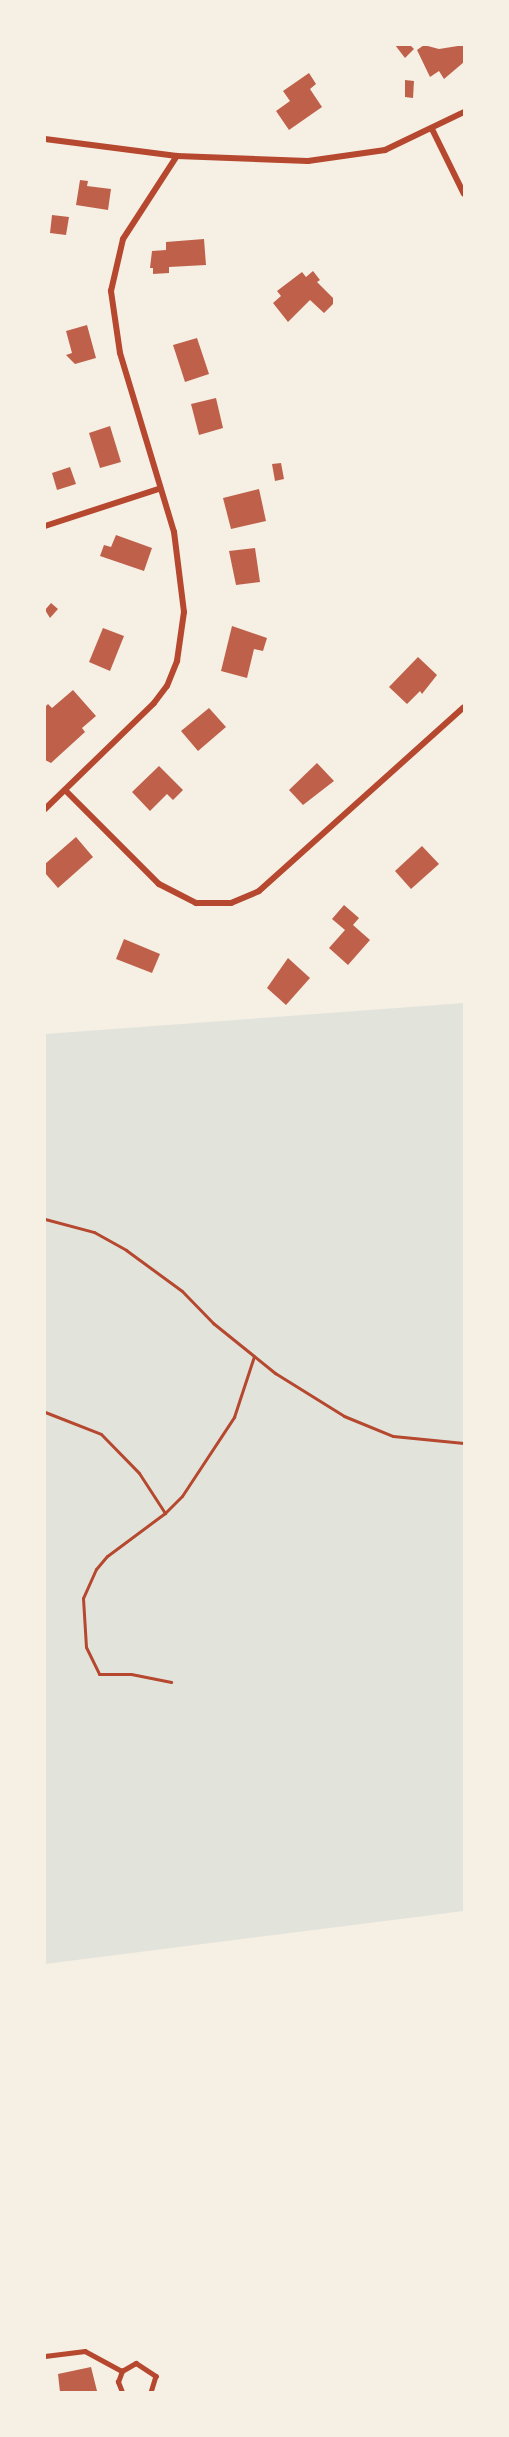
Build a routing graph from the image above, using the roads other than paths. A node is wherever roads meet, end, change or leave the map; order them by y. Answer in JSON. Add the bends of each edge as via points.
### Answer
{"nodes":[{"id":1,"x":464,"y":112,"type":"edge"},
{"id":2,"x":432,"y":129,"type":"junction"},
{"id":3,"x":45,"y":139,"type":"edge"},
{"id":4,"x":177,"y":156,"type":"junction"},
{"id":5,"x":464,"y":194,"type":"edge"},
{"id":6,"x":158,"y":489,"type":"junction"},
{"id":7,"x":45,"y":526,"type":"edge"},
{"id":8,"x":464,"y":707,"type":"edge"},
{"id":9,"x":65,"y":790,"type":"junction"},
{"id":10,"x":45,"y":809,"type":"edge"},
{"id":11,"x":45,"y":2356,"type":"edge"},
{"id":12,"x":122,"y":2371,"type":"junction"},
{"id":13,"x":122,"y":2392,"type":"edge"},
{"id":14,"x":151,"y":2392,"type":"edge"}],
"edges":[{"from":1,"to":2,"type":"street"},
{"from":2,"to":4,"type":"street","via":[[385,150],[353,157],[274,162]]},
{"from":2,"to":5,"type":"street"},
{"from":3,"to":4,"type":"street"},
{"from":4,"to":6,"type":"street","via":[[128,227],[111,291],[120,353]]},
{"from":6,"to":7,"type":"street"},
{"from":6,"to":9,"type":"street","via":[[174,532],[183,590],[177,661],[167,686],[154,703]]},
{"from":8,"to":9,"type":"street","via":[[260,891],[231,903],[196,903],[159,884]]},
{"from":9,"to":10,"type":"street"},
{"from":11,"to":12,"type":"lane","via":[[85,2351]]},
{"from":12,"to":13,"type":"lane","via":[[118,2382]]},
{"from":12,"to":14,"type":"lane","via":[[136,2363],[146,2366],[156,2376]]}]}
